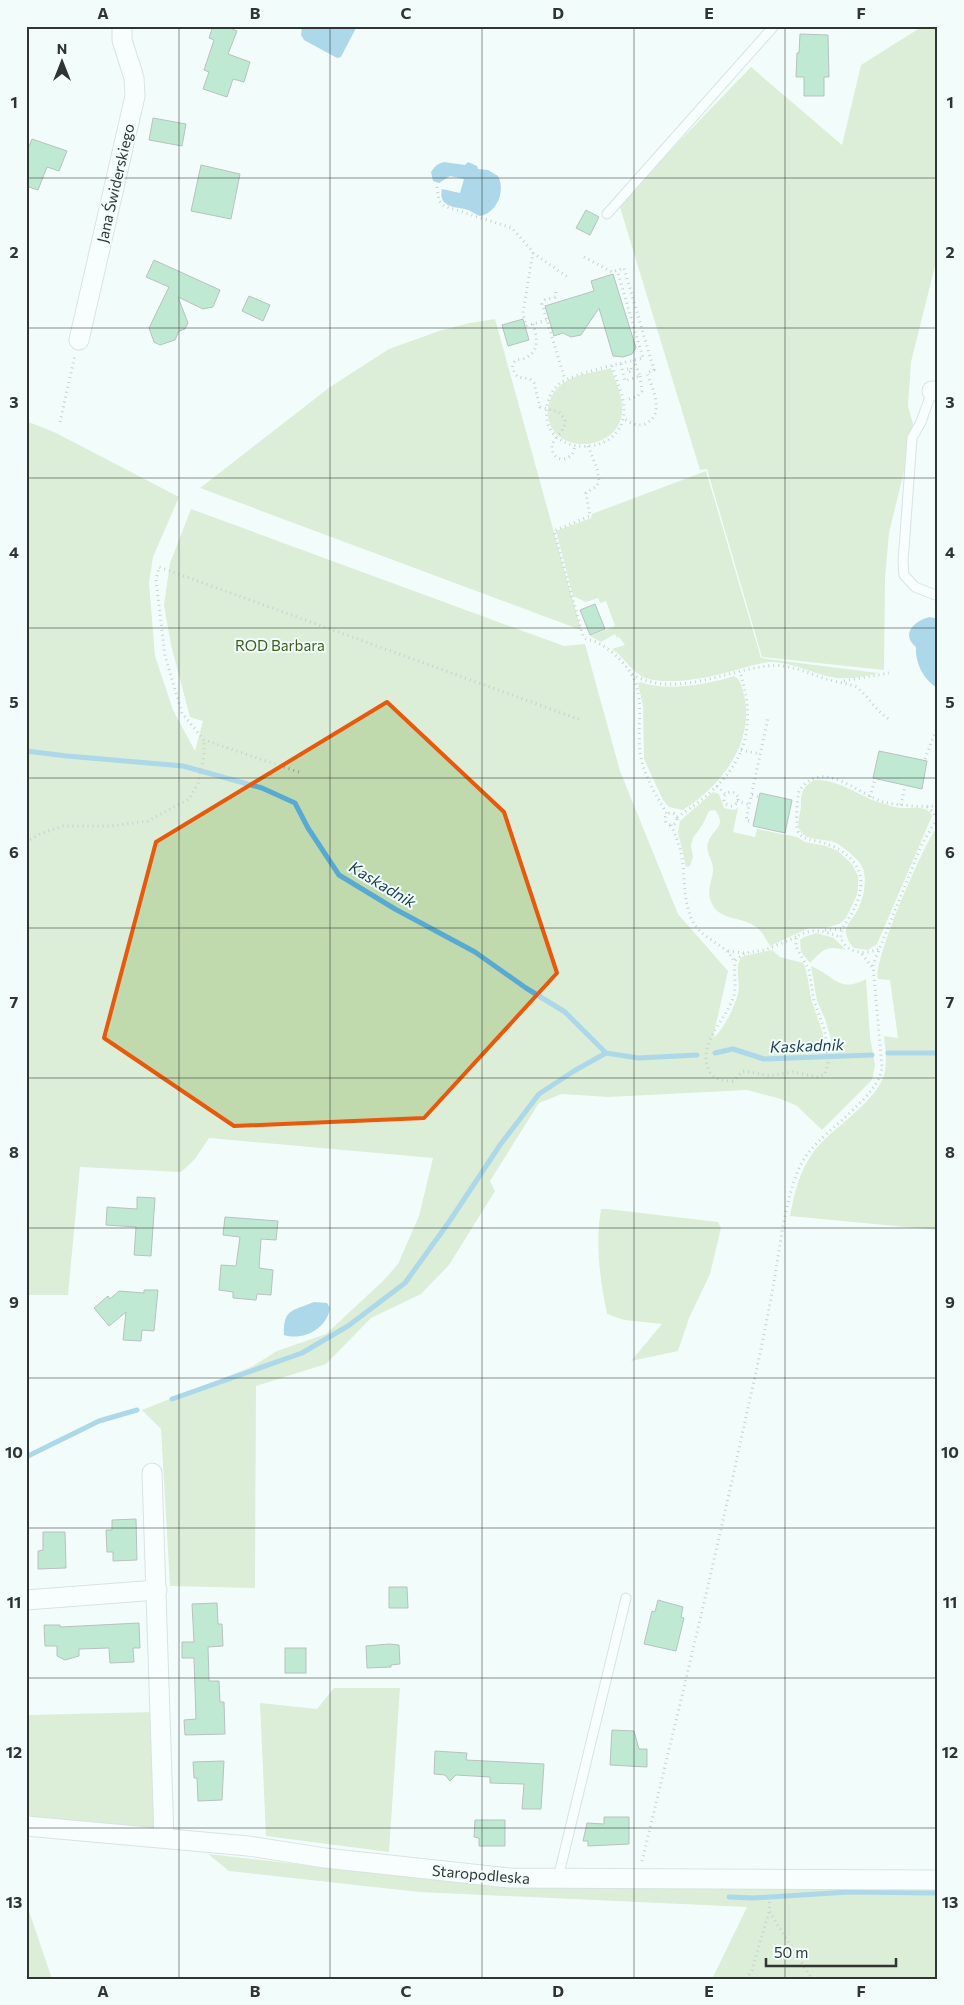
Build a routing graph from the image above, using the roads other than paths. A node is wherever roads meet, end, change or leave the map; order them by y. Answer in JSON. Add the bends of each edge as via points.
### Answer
{"nodes":[{"id":1,"x":122,"y":26,"type":"edge"},
{"id":2,"x":774,"y":26,"type":"edge"},
{"id":3,"x":607,"y":214,"type":"dead end"},
{"id":4,"x":79,"y":340,"type":"road end"},
{"id":5,"x":935,"y":391,"type":"edge"},
{"id":6,"x":938,"y":596,"type":"edge"},
{"id":7,"x":152,"y":1473,"type":"dead end"},
{"id":8,"x":157,"y":1590,"type":"junction"},
{"id":9,"x":626,"y":1598,"type":"dead end"},
{"id":10,"x":26,"y":1600,"type":"edge"},
{"id":11,"x":26,"y":1826,"type":"edge"},
{"id":12,"x":164,"y":1837,"type":"junction"},
{"id":13,"x":558,"y":1878,"type":"junction"},
{"id":14,"x":938,"y":1880,"type":"edge"}],
"edges":[{"from":1,"to":4,"type":"street","name":"Jana Świderskiego","via":[[122,40],[134,78],[135,96]]},
{"from":2,"to":3,"type":"lane"},
{"from":5,"to":6,"type":"lane","via":[[912,438],[903,562],[904,574],[915,587]]},
{"from":7,"to":8,"type":"street"},
{"from":8,"to":10,"type":"street"},
{"from":8,"to":12,"type":"street"},
{"from":9,"to":13,"type":"lane"},
{"from":11,"to":12,"type":"street","name":"Staropodleska"},
{"from":12,"to":13,"type":"street","name":"Staropodleska","via":[[500,1877]]},
{"from":13,"to":14,"type":"street","name":"Staropodleska"}]}
